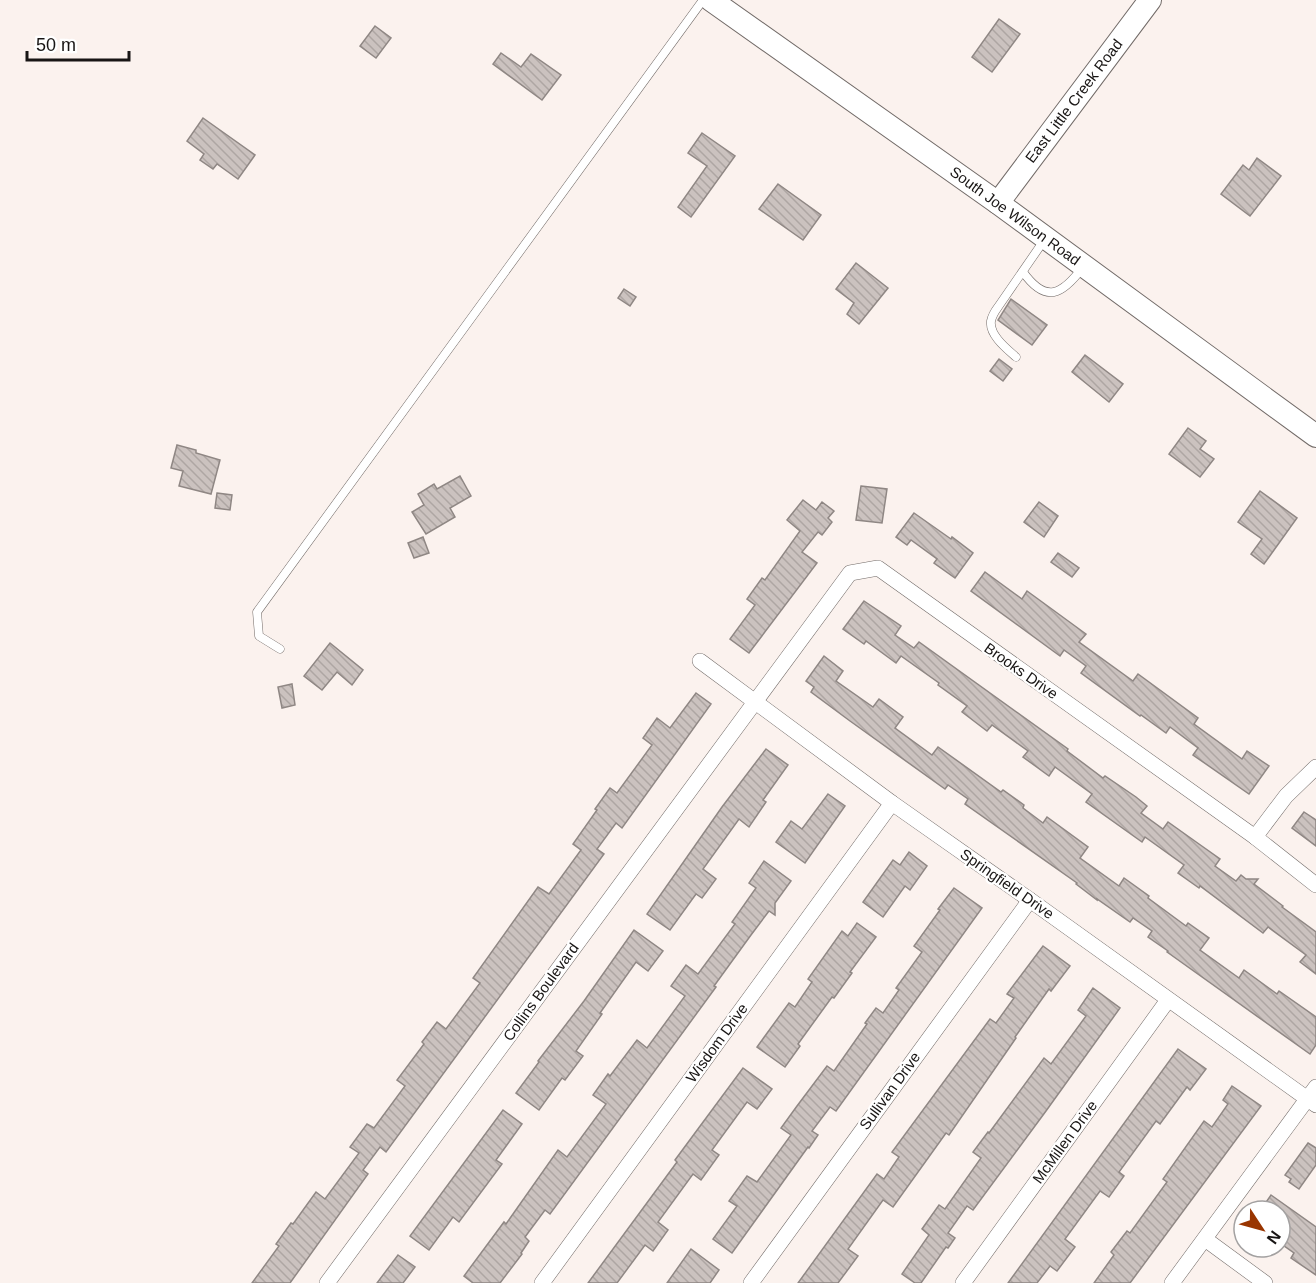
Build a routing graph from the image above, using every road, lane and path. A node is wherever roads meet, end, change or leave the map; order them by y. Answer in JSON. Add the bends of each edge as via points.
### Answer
{"nodes":[{"id":1,"x":703,"y":0,"type":"edge"},
{"id":2,"x":711,"y":0,"type":"edge"},
{"id":3,"x":1150,"y":0,"type":"edge"},
{"id":4,"x":998,"y":203,"type":"junction"},
{"id":5,"x":1046,"y":238,"type":"junction"},
{"id":6,"x":1083,"y":266,"type":"junction"},
{"id":7,"x":1023,"y":272,"type":"junction"},
{"id":8,"x":1016,"y":357,"type":"dead end"},
{"id":9,"x":1316,"y":436,"type":"edge"},
{"id":10,"x":280,"y":650,"type":"dead end"},
{"id":11,"x":700,"y":661,"type":"dead end"},
{"id":12,"x":754,"y":701,"type":"junction"},
{"id":13,"x":1316,"y":767,"type":"edge"},
{"id":14,"x":892,"y":803,"type":"junction"},
{"id":15,"x":1255,"y":837,"type":"junction"},
{"id":16,"x":1316,"y":885,"type":"edge"},
{"id":17,"x":1030,"y":900,"type":"junction"},
{"id":18,"x":1168,"y":1000,"type":"junction"},
{"id":19,"x":1313,"y":1097,"type":"edge"},
{"id":20,"x":1204,"y":1239,"type":"junction"},
{"id":21,"x":327,"y":1283,"type":"edge"},
{"id":22,"x":542,"y":1283,"type":"edge"},
{"id":23,"x":751,"y":1283,"type":"edge"},
{"id":24,"x":963,"y":1283,"type":"edge"},
{"id":25,"x":1172,"y":1283,"type":"edge"},
{"id":26,"x":1264,"y":1283,"type":"edge"}],
"edges":[{"from":1,"to":10,"type":"lane","via":[[257,612],[259,636]]},
{"from":2,"to":4,"type":"street","name":"South Joe Wilson Road"},
{"from":3,"to":4,"type":"street","name":"East Little Creek Road"},
{"from":4,"to":5,"type":"street","name":"South Joe Wilson Road"},
{"from":5,"to":6,"type":"street","name":"South Joe Wilson Road"},
{"from":5,"to":7,"type":"lane"},
{"from":6,"to":7,"type":"lane","via":[[1063,289],[1053,292],[1038,289]]},
{"from":6,"to":9,"type":"street","name":"South Joe Wilson Road"},
{"from":7,"to":8,"type":"lane","via":[[991,319],[996,336]]},
{"from":11,"to":12,"type":"street","name":"Springfield Drive"},
{"from":12,"to":14,"type":"street","name":"Springfield Drive"},
{"from":12,"to":15,"type":"street","name":"Brooks Drive","via":[[850,573],[878,568]]},
{"from":12,"to":21,"type":"street","name":"Collins Boulevard"},
{"from":13,"to":15,"type":"street","via":[[1286,796]]},
{"from":14,"to":17,"type":"street","name":"Springfield Drive"},
{"from":14,"to":22,"type":"street","name":"Wisdom Drive"},
{"from":15,"to":16,"type":"street","name":"Brooks Drive"},
{"from":17,"to":18,"type":"street","name":"Springfield Drive"},
{"from":17,"to":23,"type":"street","name":"Sullivan Drive"},
{"from":18,"to":19,"type":"street","name":"Springfield Drive"},
{"from":18,"to":24,"type":"street","name":"McMillen Drive"},
{"from":19,"to":20,"type":"street"},
{"from":20,"to":25,"type":"street"},
{"from":20,"to":26,"type":"street"}]}
